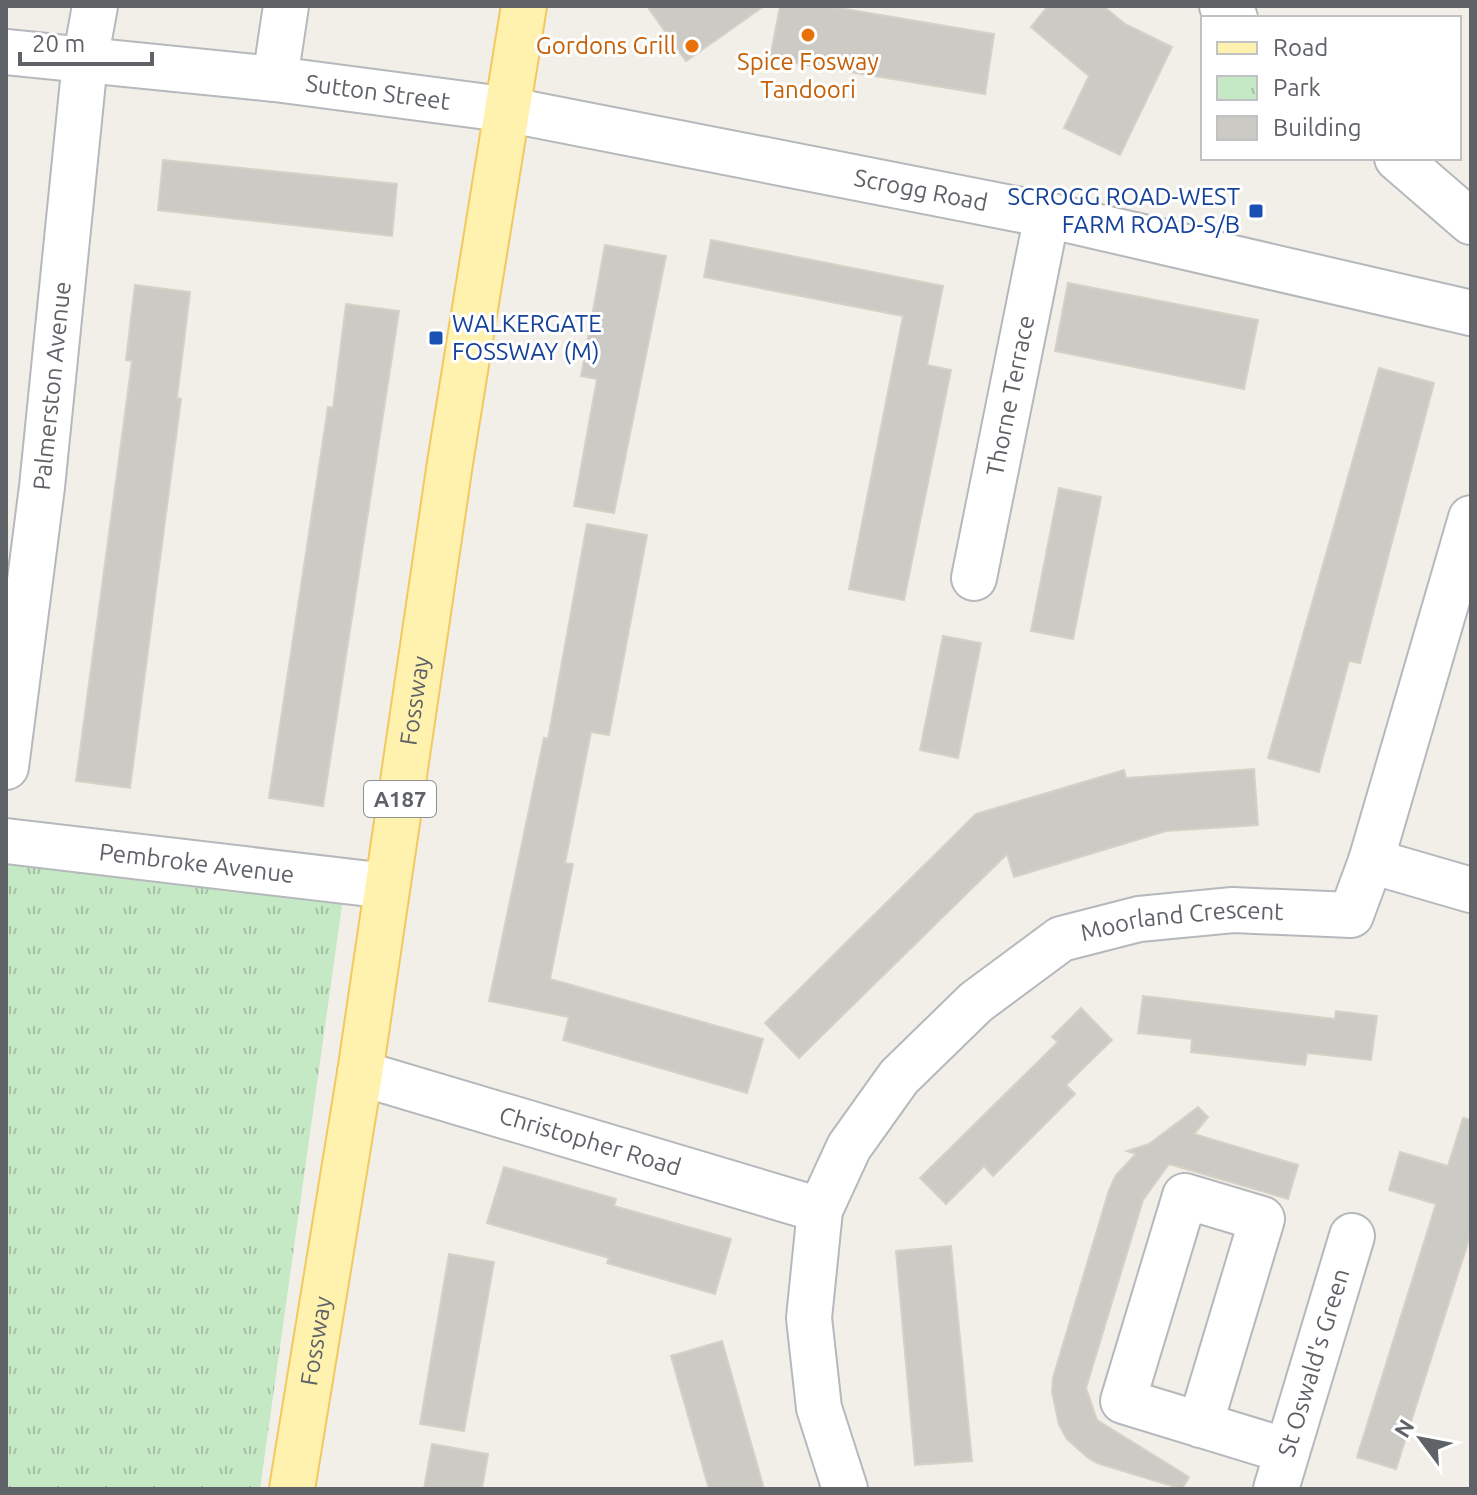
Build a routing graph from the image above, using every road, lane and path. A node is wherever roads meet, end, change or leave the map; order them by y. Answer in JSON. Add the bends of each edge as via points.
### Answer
{"nodes":[{"id":1,"x":95,"y":6,"type":"edge"},
{"id":2,"x":286,"y":6,"type":"edge"},
{"id":3,"x":524,"y":6,"type":"edge"},
{"id":4,"x":6,"y":52,"type":"edge"},
{"id":5,"x":85,"y":61,"type":"junction"},
{"id":6,"x":275,"y":79,"type":"junction"},
{"id":7,"x":510,"y":110,"type":"junction"},
{"id":8,"x":1399,"y":160,"type":"edge"},
{"id":9,"x":1047,"y":215,"type":"junction"},
{"id":10,"x":1471,"y":222,"type":"edge"},
{"id":11,"x":1471,"y":313,"type":"edge"},
{"id":12,"x":24,"y":486,"type":"edge"},
{"id":13,"x":1471,"y":518,"type":"edge"},
{"id":14,"x":974,"y":578,"type":"dead end"},
{"id":15,"x":6,"y":767,"type":"edge"},
{"id":16,"x":6,"y":841,"type":"edge"},
{"id":17,"x":1371,"y":861,"type":"junction"},
{"id":18,"x":387,"y":886,"type":"junction"},
{"id":19,"x":1471,"y":890,"type":"edge"},
{"id":20,"x":360,"y":1073,"type":"junction"},
{"id":21,"x":820,"y":1210,"type":"junction"},
{"id":22,"x":1352,"y":1236,"type":"dead end"},
{"id":23,"x":1200,"y":1425,"type":"junction"},
{"id":24,"x":1282,"y":1470,"type":"edge"},
{"id":25,"x":292,"y":1489,"type":"edge"},
{"id":26,"x":845,"y":1489,"type":"edge"}],
"edges":[{"from":1,"to":5,"type":"street","name":"Palmerston Avenue"},
{"from":2,"to":6,"type":"street"},
{"from":3,"to":7,"type":"main road","name":"Fossway","number":"A187"},
{"from":4,"to":5,"type":"street","name":"Sutton Street"},
{"from":5,"to":6,"type":"street","name":"Sutton Street"},
{"from":5,"to":12,"type":"street","name":"Palmerston Avenue"},
{"from":6,"to":7,"type":"street","name":"Sutton Street"},
{"from":7,"to":9,"type":"street","name":"Scrogg Road"},
{"from":7,"to":18,"type":"main road","name":"Fossway","number":"A187"},
{"from":8,"to":10,"type":"street"},
{"from":9,"to":11,"type":"street","name":"Scrogg Road"},
{"from":9,"to":14,"type":"street","name":"Thorne Terrace"},
{"from":12,"to":15,"type":"street","name":"Palmerston Avenue"},
{"from":13,"to":17,"type":"street","name":"Moorland Crescent"},
{"from":16,"to":18,"type":"street","name":"Pembroke Avenue"},
{"from":17,"to":19,"type":"street"},
{"from":17,"to":21,"type":"street","name":"Moorland Crescent","via":[[1351,915],[1233,910],[1139,919],[1061,939],[976,1002],[899,1077],[849,1147]]},
{"from":18,"to":20,"type":"main road","name":"Fossway","number":"A187"},
{"from":20,"to":21,"type":"street","name":"Christopher Road"},
{"from":20,"to":25,"type":"main road","name":"Fossway","number":"A187"},
{"from":21,"to":26,"type":"street","name":"Moorland Crescent","via":[[809,1318],[819,1408]]},
{"from":22,"to":24,"type":"street","name":"St Oswald's Green"},
{"from":23,"to":23,"type":"street","via":[[1123,1401],[1185,1196],[1262,1219]]},
{"from":23,"to":24,"type":"street"}]}
